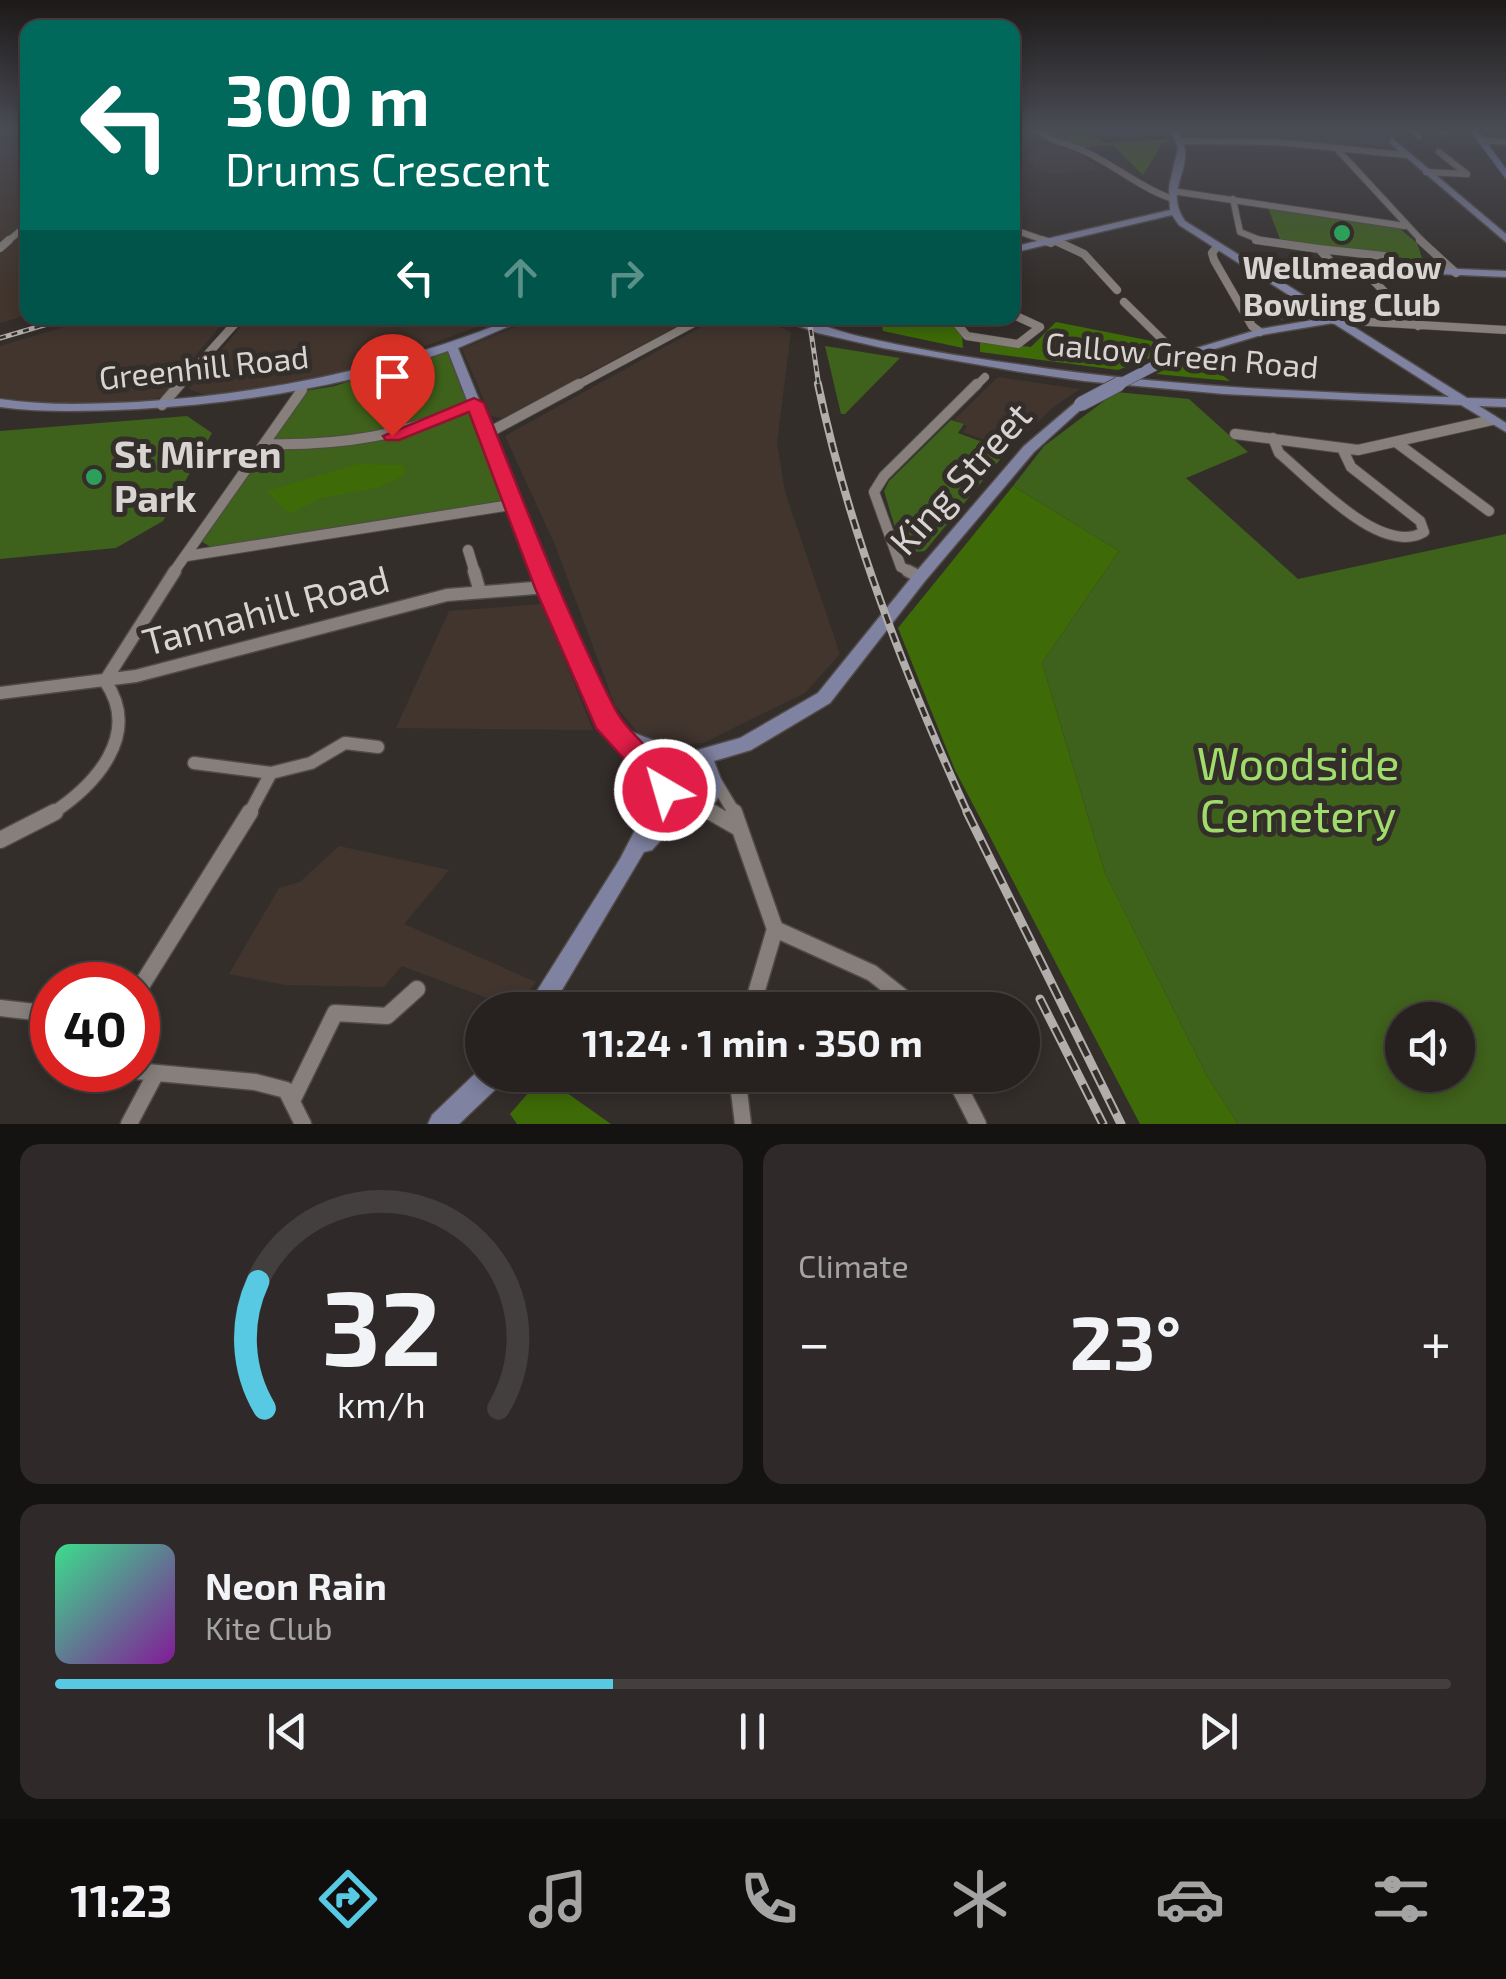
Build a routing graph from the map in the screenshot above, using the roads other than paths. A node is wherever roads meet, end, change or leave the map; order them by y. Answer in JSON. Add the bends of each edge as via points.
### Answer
{"nodes":[{"id":1,"x":1131,"y":181,"type":"edge"},
{"id":2,"x":1175,"y":181,"type":"edge"},
{"id":3,"x":1366,"y":181,"type":"edge"},
{"id":4,"x":1437,"y":181,"type":"edge"},
{"id":5,"x":1171,"y":194,"type":"junction"},
{"id":6,"x":1233,"y":200,"type":"junction"},
{"id":7,"x":1172,"y":212,"type":"junction"},
{"id":8,"x":1405,"y":226,"type":"junction"},
{"id":9,"x":20,"y":231,"type":"edge"},
{"id":10,"x":1020,"y":231,"type":"edge"},
{"id":11,"x":1506,"y":239,"type":"edge"},
{"id":12,"x":1054,"y":242,"type":"junction"},
{"id":13,"x":0,"y":248,"type":"edge"},
{"id":14,"x":1020,"y":248,"type":"edge"},
{"id":15,"x":1216,"y":248,"type":"junction"},
{"id":16,"x":1318,"y":249,"type":"junction"},
{"id":17,"x":1393,"y":258,"type":"dead end"},
{"id":18,"x":1243,"y":262,"type":"junction"},
{"id":19,"x":1336,"y":267,"type":"junction"},
{"id":20,"x":1362,"y":268,"type":"junction"},
{"id":21,"x":1456,"y":273,"type":"junction"},
{"id":22,"x":1506,"y":274,"type":"edge"},
{"id":23,"x":1118,"y":290,"type":"dead end"},
{"id":24,"x":1124,"y":302,"type":"dead end"},
{"id":25,"x":1020,"y":318,"type":"edge"},
{"id":26,"x":1334,"y":320,"type":"junction"},
{"id":27,"x":234,"y":325,"type":"edge"},
{"id":28,"x":504,"y":325,"type":"edge"},
{"id":29,"x":691,"y":325,"type":"edge"},
{"id":30,"x":809,"y":325,"type":"edge"},
{"id":31,"x":837,"y":325,"type":"edge"},
{"id":32,"x":958,"y":325,"type":"edge"},
{"id":33,"x":1418,"y":326,"type":"junction"},
{"id":34,"x":1506,"y":330,"type":"edge"},
{"id":35,"x":1260,"y":332,"type":"junction"},
{"id":36,"x":451,"y":344,"type":"junction"},
{"id":37,"x":1178,"y":355,"type":"junction"},
{"id":38,"x":985,"y":377,"type":"dead end"},
{"id":39,"x":302,"y":390,"type":"junction"},
{"id":40,"x":1452,"y":394,"type":"junction"},
{"id":41,"x":1506,"y":400,"type":"edge"},
{"id":42,"x":1465,"y":402,"type":"junction"},
{"id":43,"x":0,"y":403,"type":"edge"},
{"id":44,"x":474,"y":403,"type":"junction"},
{"id":45,"x":162,"y":405,"type":"junction"},
{"id":46,"x":1492,"y":420,"type":"junction"},
{"id":47,"x":1506,"y":428,"type":"edge"},
{"id":48,"x":488,"y":433,"type":"junction"},
{"id":49,"x":1235,"y":434,"type":"dead end"},
{"id":50,"x":1273,"y":438,"type":"junction"},
{"id":51,"x":264,"y":444,"type":"junction"},
{"id":52,"x":1397,"y":444,"type":"junction"},
{"id":53,"x":1342,"y":448,"type":"junction"},
{"id":54,"x":517,"y":504,"type":"junction"},
{"id":55,"x":1489,"y":511,"type":"dead end"},
{"id":56,"x":468,"y":550,"type":"dead end"},
{"id":57,"x":187,"y":556,"type":"junction"},
{"id":58,"x":920,"y":577,"type":"junction"},
{"id":59,"x":547,"y":588,"type":"junction"},
{"id":60,"x":480,"y":592,"type":"junction"},
{"id":61,"x":105,"y":680,"type":"junction"},
{"id":62,"x":0,"y":693,"type":"edge"},
{"id":63,"x":618,"y":734,"type":"junction"},
{"id":64,"x":745,"y":744,"type":"junction"},
{"id":65,"x":378,"y":747,"type":"dead end"},
{"id":66,"x":689,"y":760,"type":"junction"},
{"id":67,"x":194,"y":762,"type":"dead end"},
{"id":68,"x":271,"y":773,"type":"junction"},
{"id":69,"x":713,"y":777,"type":"junction"},
{"id":70,"x":665,"y":788,"type":"junction"},
{"id":71,"x":689,"y":804,"type":"junction"},
{"id":72,"x":740,"y":830,"type":"junction"},
{"id":73,"x":0,"y":840,"type":"edge"},
{"id":74,"x":627,"y":866,"type":"junction"},
{"id":75,"x":775,"y":929,"type":"junction"},
{"id":76,"x":157,"y":962,"type":"edge"},
{"id":77,"x":417,"y":990,"type":"dead end"},
{"id":78,"x":548,"y":992,"type":"edge"},
{"id":79,"x":756,"y":992,"type":"edge"},
{"id":80,"x":901,"y":992,"type":"edge"},
{"id":81,"x":0,"y":1008,"type":"edge"},
{"id":82,"x":30,"y":1011,"type":"edge"},
{"id":83,"x":160,"y":1074,"type":"edge"},
{"id":84,"x":147,"y":1092,"type":"edge"},
{"id":85,"x":474,"y":1092,"type":"edge"},
{"id":86,"x":738,"y":1092,"type":"edge"},
{"id":87,"x":962,"y":1092,"type":"edge"},
{"id":88,"x":292,"y":1102,"type":"junction"},
{"id":89,"x":130,"y":1124,"type":"edge"},
{"id":90,"x":304,"y":1124,"type":"edge"},
{"id":91,"x":441,"y":1124,"type":"edge"},
{"id":92,"x":743,"y":1124,"type":"edge"},
{"id":93,"x":978,"y":1124,"type":"edge"}],
"edges":[{"from":1,"to":5,"type":"street"},
{"from":2,"to":5,"type":"street"},
{"from":3,"to":8,"type":"street"},
{"from":4,"to":11,"type":"street"},
{"from":5,"to":6,"type":"street"},
{"from":5,"to":7,"type":"street"},
{"from":6,"to":8,"type":"street"},
{"from":6,"to":16,"type":"street","via":[[1240,232],[1266,245]]},
{"from":7,"to":12,"type":"street"},
{"from":7,"to":15,"type":"street"},
{"from":8,"to":21,"type":"street"},
{"from":9,"to":13,"type":"street"},
{"from":10,"to":12,"type":"street"},
{"from":12,"to":14,"type":"street"},
{"from":12,"to":23,"type":"street","via":[[1084,254]]},
{"from":15,"to":18,"type":"street"},
{"from":15,"to":35,"type":"street","via":[[1214,260]]},
{"from":16,"to":17,"type":"street"},
{"from":16,"to":19,"type":"street"},
{"from":18,"to":19,"type":"street"},
{"from":18,"to":26,"type":"street"},
{"from":19,"to":20,"type":"street"},
{"from":20,"to":21,"type":"street"},
{"from":20,"to":33,"type":"street"},
{"from":21,"to":22,"type":"street"},
{"from":24,"to":37,"type":"street"},
{"from":25,"to":32,"type":"street","via":[[1040,327],[1018,344],[967,336]]},
{"from":26,"to":33,"type":"street"},
{"from":26,"to":35,"type":"street","name":"King Street"},
{"from":26,"to":40,"type":"street"},
{"from":27,"to":45,"type":"street"},
{"from":28,"to":36,"type":"street","name":"Greenhill Road"},
{"from":29,"to":48,"type":"street"},
{"from":30,"to":42,"type":"street","name":"Gallow Green Road","via":[[1073,377]]},
{"from":31,"to":40,"type":"street","name":"Gallow Green Road","via":[[1103,373]]},
{"from":33,"to":34,"type":"street"},
{"from":35,"to":37,"type":"street","name":"King Street"},
{"from":36,"to":39,"type":"street","name":"Greenhill Road"},
{"from":36,"to":44,"type":"street"},
{"from":37,"to":58,"type":"street","name":"King Street","bridge":true,"via":[[1080,404],[1029,449]]},
{"from":38,"to":58,"type":"street","via":[[874,492],[900,567]]},
{"from":39,"to":45,"type":"street","name":"Greenhill Road"},
{"from":39,"to":51,"type":"street"},
{"from":40,"to":41,"type":"street","name":"Gallow Green Road"},
{"from":40,"to":42,"type":"street"},
{"from":41,"to":42,"type":"street","name":"Gallow Green Road"},
{"from":42,"to":46,"type":"street"},
{"from":43,"to":45,"type":"street","name":"Greenhill Road"},
{"from":44,"to":48,"type":"street"},
{"from":44,"to":51,"type":"street","via":[[372,441]]},
{"from":46,"to":47,"type":"street"},
{"from":46,"to":52,"type":"street"},
{"from":48,"to":54,"type":"street"},
{"from":49,"to":50,"type":"street"},
{"from":50,"to":53,"type":"street"},
{"from":50,"to":53,"type":"street","via":[[1279,452],[1374,532],[1414,540],[1424,532],[1420,521],[1352,466]]},
{"from":51,"to":57,"type":"street"},
{"from":52,"to":53,"type":"street"},
{"from":52,"to":55,"type":"street"},
{"from":54,"to":57,"type":"street"},
{"from":54,"to":59,"type":"street"},
{"from":56,"to":60,"type":"street"},
{"from":57,"to":61,"type":"street"},
{"from":58,"to":64,"type":"street","name":"King Street","via":[[824,698]]},
{"from":59,"to":60,"type":"street","name":"Tannahill Road"},
{"from":59,"to":63,"type":"street"},
{"from":60,"to":61,"type":"street","name":"Tannahill Road"},
{"from":61,"to":62,"type":"street","name":"Tannahill Road"},
{"from":61,"to":73,"type":"street","via":[[120,704],[118,736],[95,776],[66,804]]},
{"from":63,"to":66,"type":"street"},
{"from":63,"to":70,"type":"street"},
{"from":64,"to":66,"type":"street","name":"King Street"},
{"from":64,"to":69,"type":"street","name":"King Street"},
{"from":65,"to":68,"type":"street","via":[[345,743],[312,763]]},
{"from":66,"to":69,"type":"street","via":[[705,764]]},
{"from":66,"to":70,"type":"street","via":[[672,767]]},
{"from":67,"to":68,"type":"street"},
{"from":68,"to":76,"type":"street"},
{"from":69,"to":71,"type":"street","via":[[708,795]]},
{"from":69,"to":72,"type":"street"},
{"from":70,"to":71,"type":"street","via":[[671,799]]},
{"from":70,"to":74,"type":"street"},
{"from":71,"to":72,"type":"street"},
{"from":71,"to":74,"type":"street","via":[[655,830]]},
{"from":72,"to":75,"type":"street"},
{"from":74,"to":78,"type":"street"},
{"from":75,"to":79,"type":"street"},
{"from":75,"to":80,"type":"street"},
{"from":77,"to":88,"type":"street","via":[[386,1016],[335,1014]]},
{"from":81,"to":82,"type":"street"},
{"from":83,"to":88,"type":"street","via":[[256,1082],[286,1090]]},
{"from":84,"to":89,"type":"street"},
{"from":85,"to":91,"type":"street"},
{"from":86,"to":92,"type":"street"},
{"from":87,"to":93,"type":"street"},
{"from":88,"to":90,"type":"street"}]}
